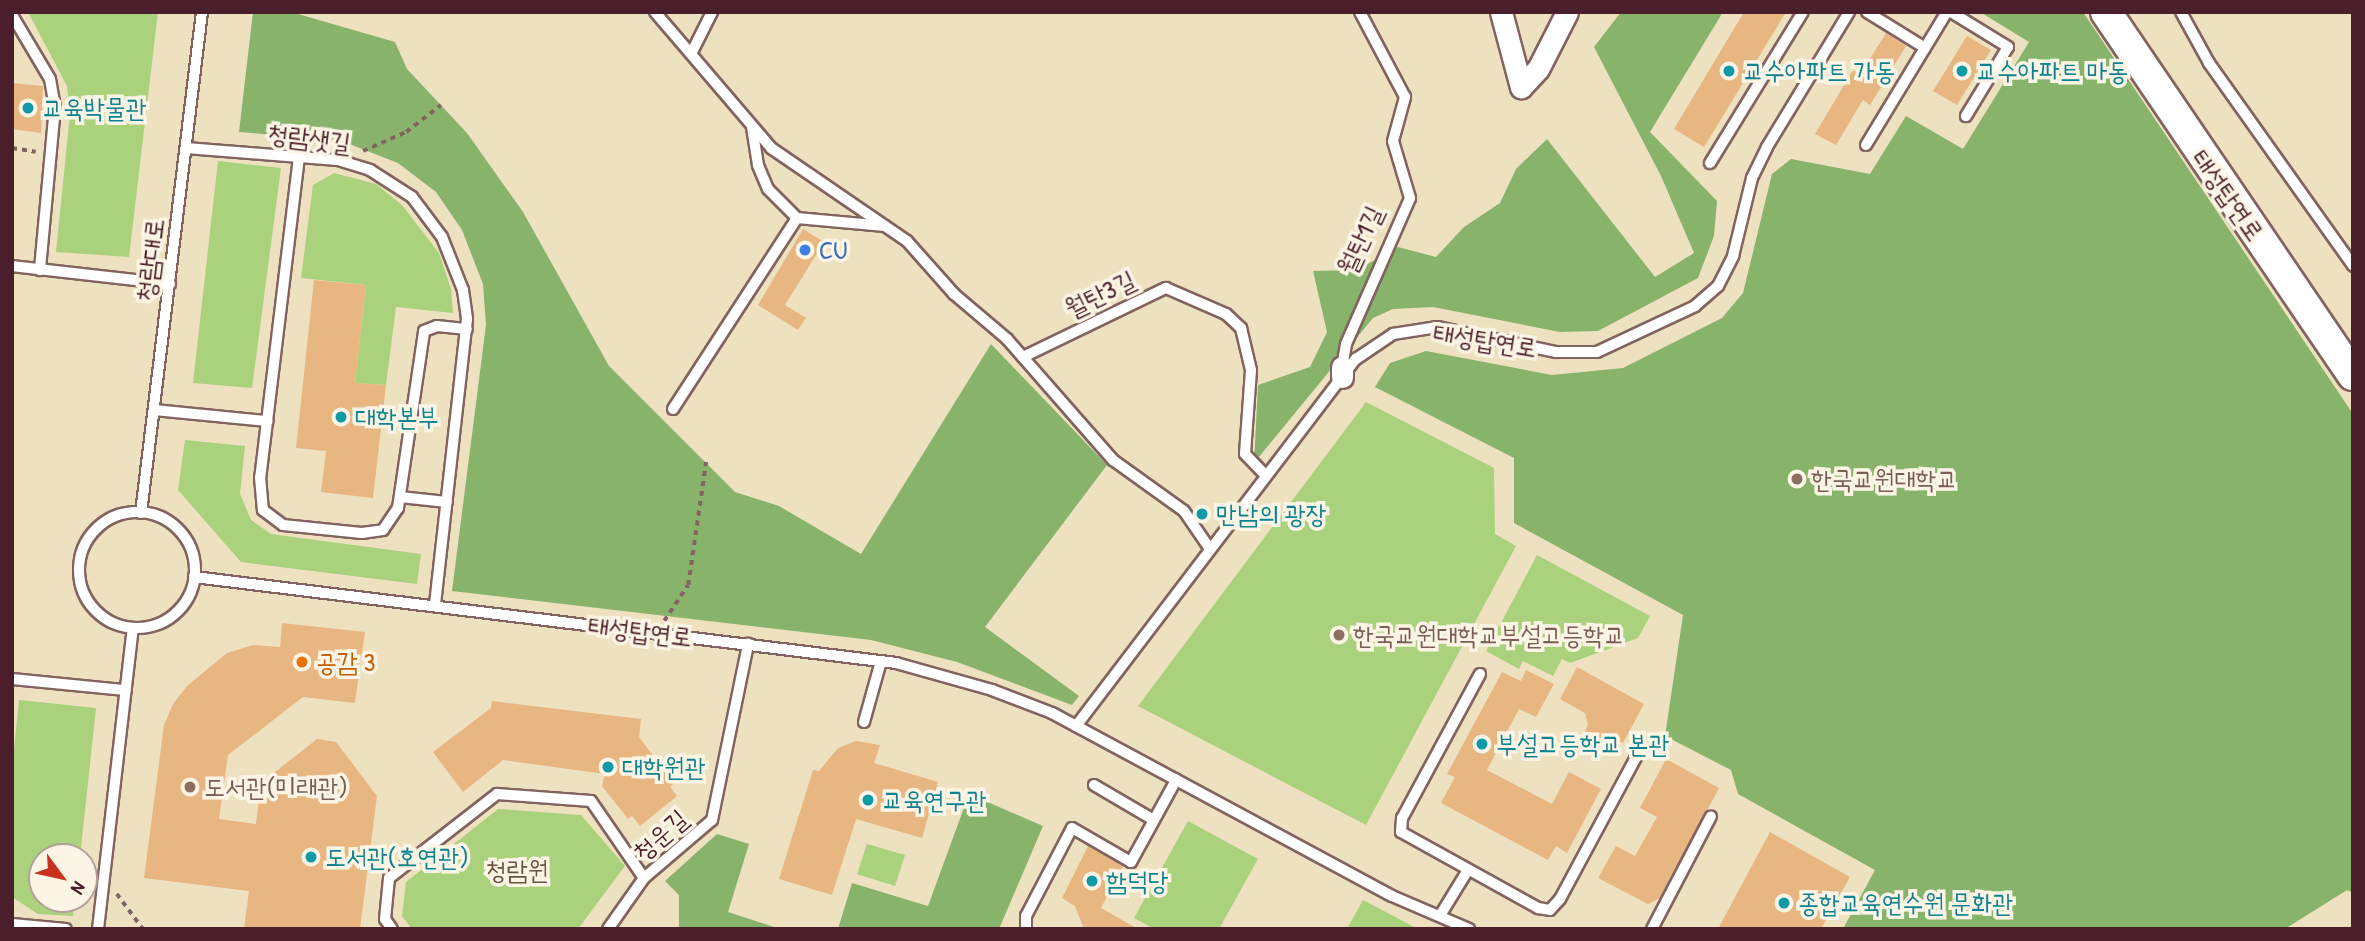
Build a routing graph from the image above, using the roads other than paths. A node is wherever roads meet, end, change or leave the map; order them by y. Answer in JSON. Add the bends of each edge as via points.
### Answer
{"nodes":[{"id":1,"x":202,"y":12,"type":"edge"},
{"id":2,"x":655,"y":12,"type":"edge"},
{"id":3,"x":712,"y":12,"type":"edge"},
{"id":4,"x":1360,"y":12,"type":"edge"},
{"id":5,"x":1501,"y":12,"type":"edge"},
{"id":6,"x":1567,"y":12,"type":"edge"},
{"id":7,"x":1802,"y":12,"type":"edge"},
{"id":8,"x":1849,"y":12,"type":"edge"},
{"id":9,"x":1867,"y":12,"type":"edge"},
{"id":10,"x":1949,"y":12,"type":"edge"},
{"id":11,"x":2106,"y":12,"type":"edge"},
{"id":12,"x":2180,"y":12,"type":"edge"},
{"id":13,"x":12,"y":15,"type":"edge"},
{"id":14,"x":1925,"y":48,"type":"junction"},
{"id":15,"x":692,"y":52,"type":"junction"},
{"id":16,"x":1966,"y":116,"type":"dead end"},
{"id":17,"x":752,"y":127,"type":"junction"},
{"id":18,"x":1866,"y":145,"type":"dead end"},
{"id":19,"x":186,"y":148,"type":"junction"},
{"id":20,"x":299,"y":157,"type":"junction"},
{"id":21,"x":1710,"y":163,"type":"dead end"},
{"id":22,"x":797,"y":218,"type":"junction"},
{"id":23,"x":886,"y":226,"type":"junction"},
{"id":24,"x":12,"y":266,"type":"edge"},
{"id":25,"x":2353,"y":266,"type":"edge"},
{"id":26,"x":40,"y":270,"type":"junction"},
{"id":27,"x":170,"y":284,"type":"junction"},
{"id":28,"x":467,"y":329,"type":"junction"},
{"id":29,"x":1023,"y":357,"type":"junction"},
{"id":30,"x":1342,"y":372,"type":"junction"},
{"id":31,"x":2353,"y":375,"type":"edge"},
{"id":32,"x":673,"y":409,"type":"dead end"},
{"id":33,"x":154,"y":410,"type":"junction"},
{"id":34,"x":267,"y":421,"type":"junction"},
{"id":35,"x":1266,"y":476,"type":"junction"},
{"id":36,"x":400,"y":497,"type":"junction"},
{"id":37,"x":447,"y":502,"type":"junction"},
{"id":38,"x":141,"y":513,"type":"junction"},
{"id":39,"x":1210,"y":549,"type":"junction"},
{"id":40,"x":194,"y":577,"type":"junction"},
{"id":41,"x":435,"y":606,"type":"junction"},
{"id":42,"x":133,"y":628,"type":"junction"},
{"id":43,"x":748,"y":644,"type":"junction"},
{"id":44,"x":881,"y":662,"type":"junction"},
{"id":45,"x":1480,"y":674,"type":"dead end"},
{"id":46,"x":12,"y":679,"type":"edge"},
{"id":47,"x":125,"y":690,"type":"junction"},
{"id":48,"x":864,"y":722,"type":"dead end"},
{"id":49,"x":1076,"y":726,"type":"junction"},
{"id":50,"x":1640,"y":750,"type":"dead end"},
{"id":51,"x":1176,"y":779,"type":"junction"},
{"id":52,"x":1094,"y":785,"type":"dead end"},
{"id":53,"x":1712,"y":817,"type":"dead end"},
{"id":54,"x":1154,"y":820,"type":"junction"},
{"id":55,"x":1468,"y":870,"type":"junction"},
{"id":56,"x":644,"y":878,"type":"junction"},
{"id":57,"x":1441,"y":914,"type":"junction"},
{"id":58,"x":12,"y":924,"type":"edge"},
{"id":59,"x":384,"y":924,"type":"edge"},
{"id":60,"x":66,"y":929,"type":"edge"},
{"id":61,"x":98,"y":929,"type":"edge"},
{"id":62,"x":392,"y":929,"type":"edge"},
{"id":63,"x":608,"y":929,"type":"edge"},
{"id":64,"x":1026,"y":929,"type":"edge"},
{"id":65,"x":1469,"y":929,"type":"edge"},
{"id":66,"x":1652,"y":929,"type":"edge"}],
"edges":[{"from":1,"to":19,"type":"lane","name":"청람대로"},
{"from":2,"to":15,"type":"lane"},
{"from":3,"to":15,"type":"lane"},
{"from":4,"to":30,"type":"lane","name":"월탄1길","via":[[1405,97],[1393,141],[1410,198],[1346,344]]},
{"from":5,"to":6,"type":"street","via":[[1521,86],[1538,68]]},
{"from":7,"to":21,"type":"lane"},
{"from":8,"to":30,"type":"lane","name":"태성탑연로","via":[[1762,157],[1733,256],[1718,286],[1695,306],[1597,352],[1556,352],[1437,327],[1393,334]]},
{"from":9,"to":14,"type":"lane"},
{"from":10,"to":14,"type":"lane"},
{"from":10,"to":16,"type":"lane","via":[[2008,47]]},
{"from":11,"to":31,"type":"main road","name":"태성탑연로"},
{"from":12,"to":25,"type":"lane","via":[[2209,62]]},
{"from":13,"to":26,"type":"lane","via":[[54,93]]},
{"from":14,"to":18,"type":"lane"},
{"from":15,"to":17,"type":"lane"},
{"from":17,"to":22,"type":"lane","via":[[758,165],[768,189]]},
{"from":17,"to":23,"type":"lane","via":[[771,148]]},
{"from":19,"to":20,"type":"lane","name":"청람샛길"},
{"from":19,"to":27,"type":"lane","name":"청람대로"},
{"from":20,"to":28,"type":"lane","name":"청람샛길","via":[[338,160],[396,184],[429,218],[463,290]]},
{"from":20,"to":34,"type":"lane"},
{"from":22,"to":23,"type":"lane"},
{"from":22,"to":32,"type":"lane"},
{"from":23,"to":29,"type":"lane","via":[[907,241],[954,294]]},
{"from":24,"to":26,"type":"lane"},
{"from":26,"to":27,"type":"lane"},
{"from":27,"to":33,"type":"lane","name":"청람대로"},
{"from":28,"to":36,"type":"lane","via":[[429,327],[421,339]]},
{"from":28,"to":37,"type":"lane","name":"청람샛길"},
{"from":29,"to":35,"type":"lane","name":"월탄3길","via":[[1166,288],[1226,314],[1241,328],[1251,370],[1245,454]]},
{"from":29,"to":39,"type":"lane","via":[[1113,460],[1184,511]]},
{"from":30,"to":35,"type":"lane","name":"태성탑연로"},
{"from":33,"to":34,"type":"lane"},
{"from":33,"to":38,"type":"lane","name":"청람대로"},
{"from":34,"to":36,"type":"lane","via":[[259,502],[272,519],[283,525],[373,533],[390,523]]},
{"from":35,"to":39,"type":"lane","name":"태성탑연로"},
{"from":36,"to":37,"type":"lane"},
{"from":37,"to":41,"type":"lane","name":"청람샛길"},
{"from":38,"to":40,"type":"lane","via":[[176,526],[190,544]]},
{"from":38,"to":42,"type":"lane","via":[[111,517],[93,531],[82,551],[79,573],[84,596],[98,614]]},
{"from":39,"to":49,"type":"lane","name":"태성탑연로"},
{"from":40,"to":41,"type":"lane","name":"태성탑연로"},
{"from":40,"to":42,"type":"lane","via":[[180,609],[162,623]]},
{"from":41,"to":43,"type":"lane","name":"태성탑연로"},
{"from":42,"to":47,"type":"lane"},
{"from":43,"to":44,"type":"lane","name":"태성탑연로"},
{"from":43,"to":56,"type":"lane","name":"청운길","via":[[712,820]]},
{"from":44,"to":48,"type":"lane"},
{"from":44,"to":49,"type":"lane","name":"태성탑연로","via":[[992,690]]},
{"from":45,"to":55,"type":"lane","via":[[1400,824],[1406,836]]},
{"from":46,"to":47,"type":"lane"},
{"from":47,"to":61,"type":"lane"},
{"from":49,"to":51,"type":"lane","name":"태성탑연로"},
{"from":50,"to":55,"type":"lane","via":[[1550,910]]},
{"from":51,"to":54,"type":"lane"},
{"from":51,"to":57,"type":"lane","name":"태성탑연로","via":[[1392,895]]},
{"from":52,"to":54,"type":"lane"},
{"from":53,"to":66,"type":"lane"},
{"from":54,"to":64,"type":"lane","via":[[1131,862],[1072,828],[1026,916]]},
{"from":55,"to":57,"type":"lane"},
{"from":56,"to":59,"type":"lane","via":[[591,800],[497,794],[389,878]]},
{"from":56,"to":63,"type":"lane","name":"청운길"},
{"from":57,"to":65,"type":"lane","name":"태성탑연로"},
{"from":58,"to":60,"type":"lane"},
{"from":59,"to":62,"type":"lane"}]}
